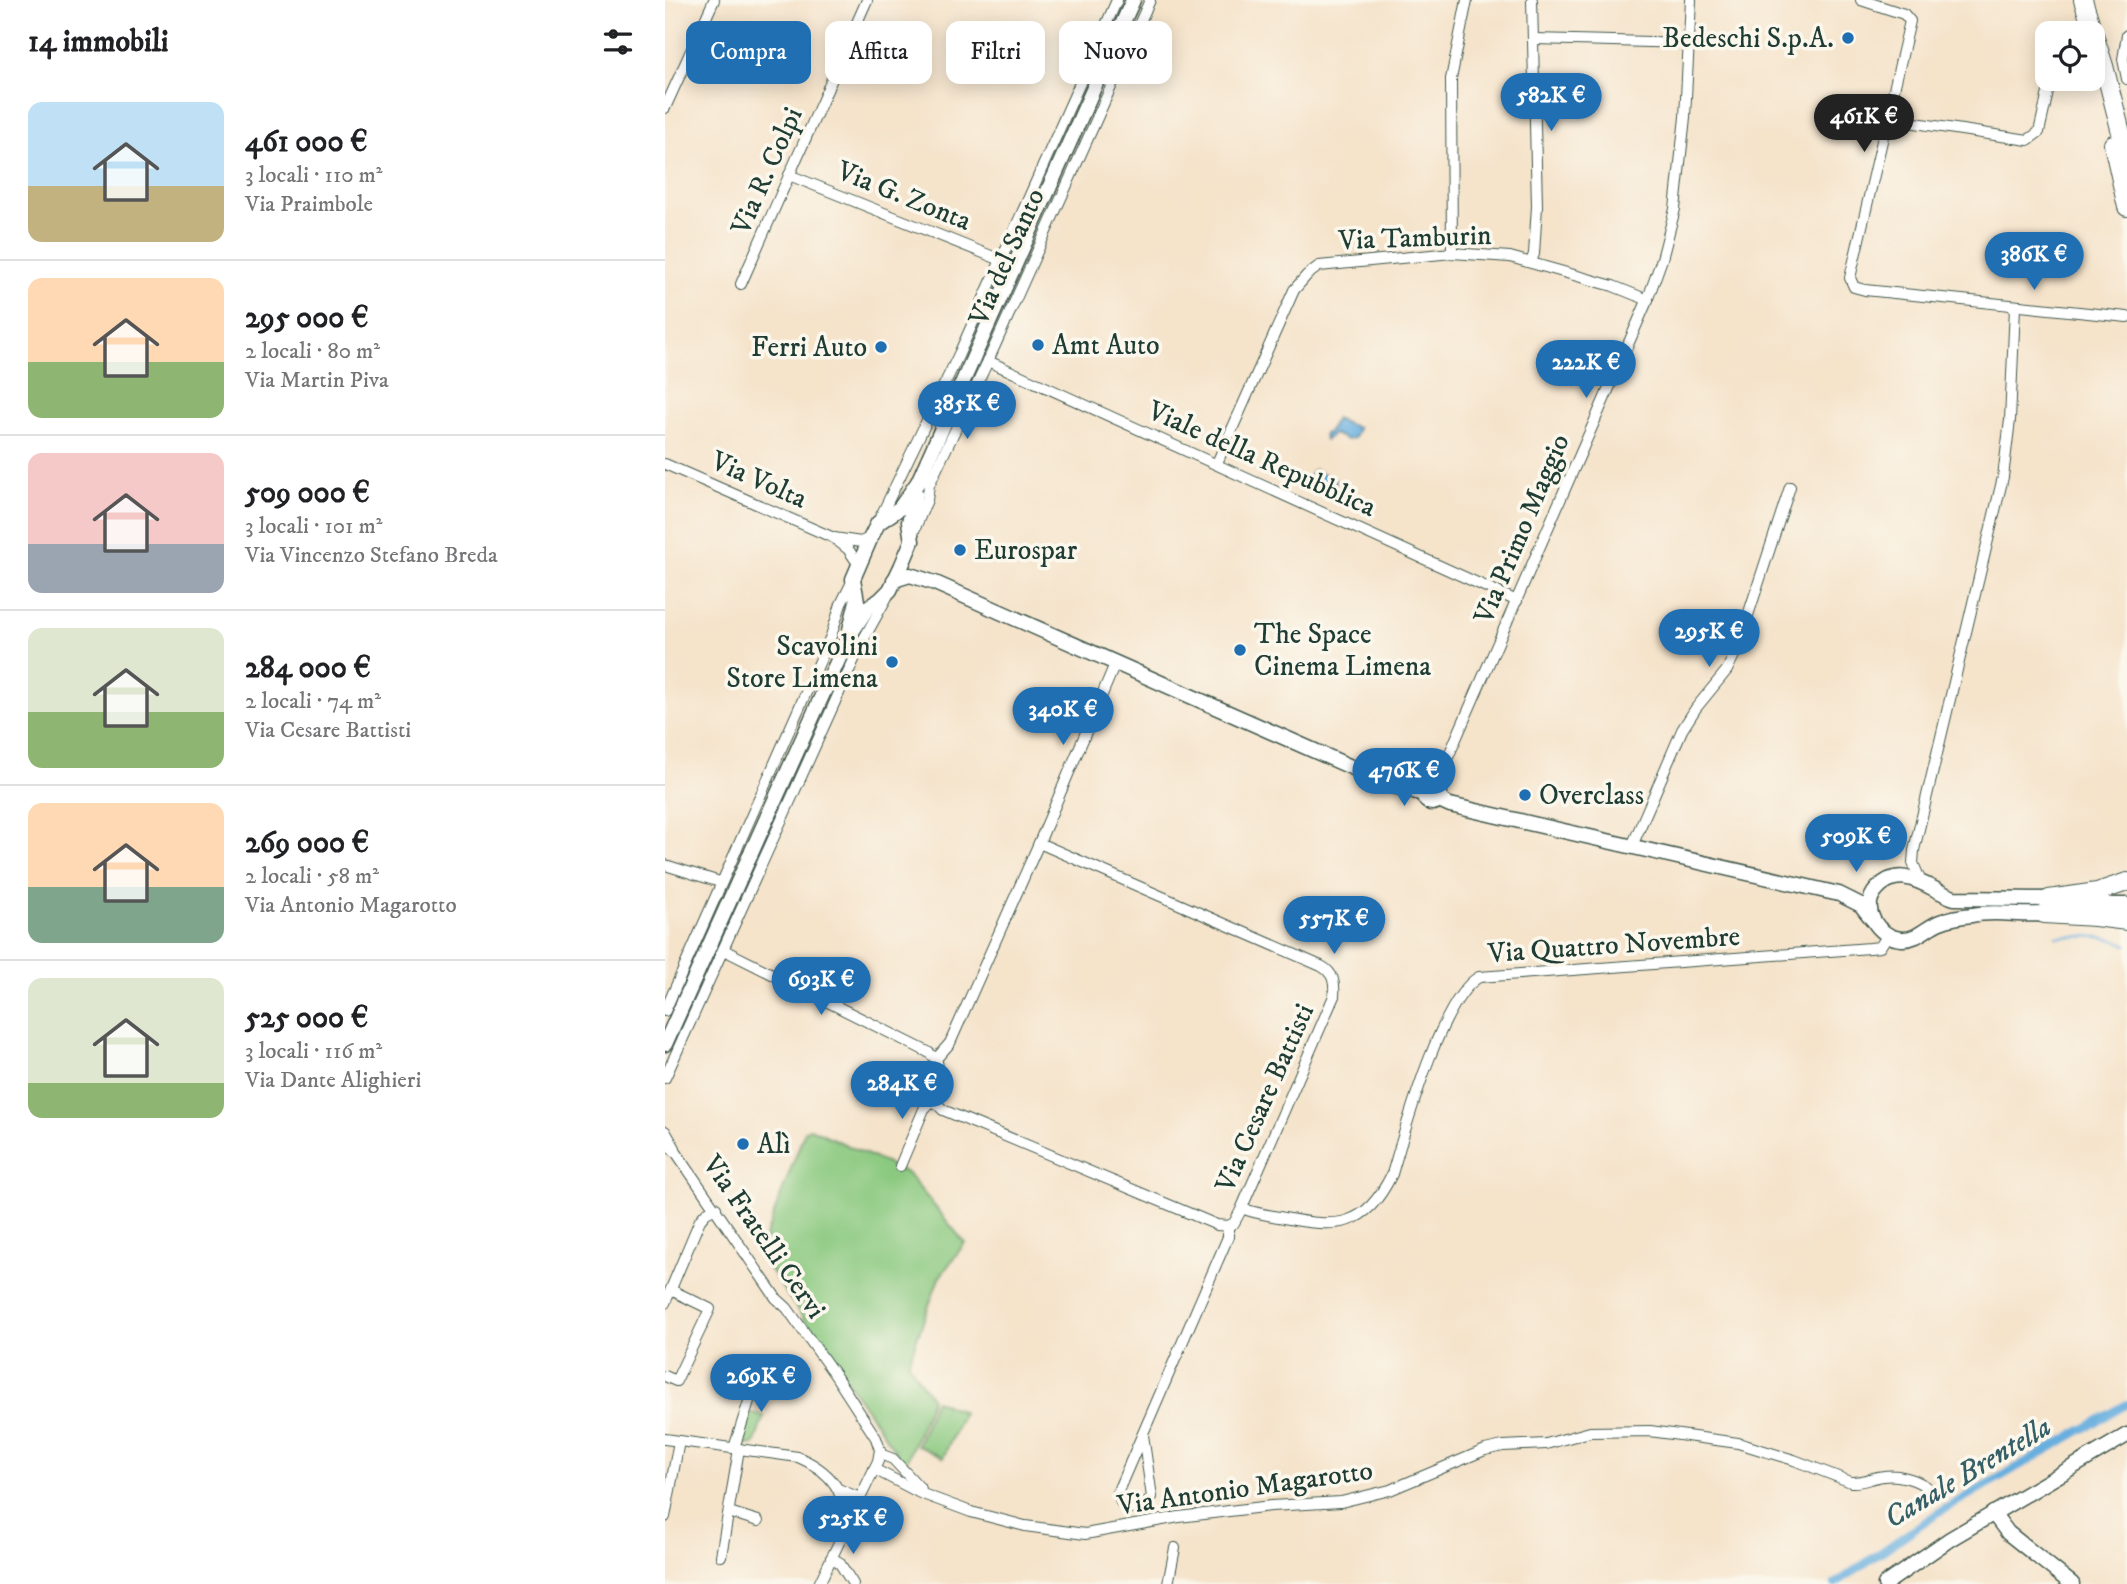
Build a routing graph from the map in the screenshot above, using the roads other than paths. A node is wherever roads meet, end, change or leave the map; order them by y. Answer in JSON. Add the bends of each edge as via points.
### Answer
{"nodes":[{"id":1,"x":714,"y":0,"type":"edge"},
{"id":2,"x":867,"y":0,"type":"edge"},
{"id":3,"x":1117,"y":0,"type":"edge"},
{"id":4,"x":1133,"y":0,"type":"edge"},
{"id":5,"x":1150,"y":0,"type":"edge"},
{"id":6,"x":1467,"y":0,"type":"edge"},
{"id":7,"x":1532,"y":0,"type":"edge"},
{"id":8,"x":1691,"y":0,"type":"edge"},
{"id":9,"x":1861,"y":0,"type":"edge"},
{"id":10,"x":2072,"y":0,"type":"edge"},
{"id":11,"x":2083,"y":0,"type":"edge"},
{"id":12,"x":2079,"y":21,"type":"edge"},
{"id":13,"x":2127,"y":35,"type":"edge"},
{"id":14,"x":1534,"y":40,"type":"junction"},
{"id":15,"x":1690,"y":43,"type":"junction"},
{"id":16,"x":2127,"y":79,"type":"edge"},
{"id":17,"x":2048,"y":91,"type":"edge"},
{"id":18,"x":2099,"y":91,"type":"edge"},
{"id":19,"x":665,"y":108,"type":"edge"},
{"id":20,"x":1889,"y":116,"type":"junction"},
{"id":21,"x":1061,"y":142,"type":"junction"},
{"id":22,"x":2127,"y":156,"type":"edge"},
{"id":23,"x":789,"y":175,"type":"junction"},
{"id":24,"x":2127,"y":207,"type":"edge"},
{"id":25,"x":1452,"y":253,"type":"junction"},
{"id":26,"x":1001,"y":260,"type":"junction"},
{"id":27,"x":1531,"y":262,"type":"junction"},
{"id":28,"x":741,"y":284,"type":"dead end"},
{"id":29,"x":1648,"y":300,"type":"junction"},
{"id":30,"x":2015,"y":307,"type":"junction"},
{"id":31,"x":2127,"y":317,"type":"edge"},
{"id":32,"x":988,"y":361,"type":"junction"},
{"id":33,"x":949,"y":372,"type":"junction"},
{"id":34,"x":964,"y":378,"type":"junction"},
{"id":35,"x":1217,"y":463,"type":"junction"},
{"id":36,"x":665,"y":464,"type":"edge"},
{"id":37,"x":918,"y":482,"type":"junction"},
{"id":38,"x":1790,"y":487,"type":"dead end"},
{"id":39,"x":894,"y":514,"type":"junction"},
{"id":40,"x":911,"y":528,"type":"junction"},
{"id":41,"x":874,"y":530,"type":"junction"},
{"id":42,"x":834,"y":538,"type":"junction"},
{"id":43,"x":908,"y":550,"type":"junction"},
{"id":44,"x":856,"y":579,"type":"junction"},
{"id":45,"x":935,"y":583,"type":"junction"},
{"id":46,"x":892,"y":585,"type":"junction"},
{"id":47,"x":875,"y":601,"type":"junction"},
{"id":48,"x":1517,"y":601,"type":"junction"},
{"id":49,"x":855,"y":640,"type":"junction"},
{"id":50,"x":1115,"y":664,"type":"junction"},
{"id":51,"x":1433,"y":794,"type":"junction"},
{"id":52,"x":1039,"y":843,"type":"junction"},
{"id":53,"x":1632,"y":846,"type":"junction"},
{"id":54,"x":1914,"y":850,"type":"junction"},
{"id":55,"x":756,"y":862,"type":"junction"},
{"id":56,"x":665,"y":865,"type":"edge"},
{"id":57,"x":1895,"y":877,"type":"junction"},
{"id":58,"x":720,"y":882,"type":"junction"},
{"id":59,"x":1921,"y":882,"type":"junction"},
{"id":60,"x":2127,"y":883,"type":"edge"},
{"id":61,"x":1879,"y":886,"type":"junction"},
{"id":62,"x":1839,"y":894,"type":"junction"},
{"id":63,"x":2127,"y":905,"type":"edge"},
{"id":64,"x":2046,"y":907,"type":"junction"},
{"id":65,"x":1872,"y":919,"type":"junction"},
{"id":66,"x":2127,"y":921,"type":"edge"},
{"id":67,"x":1887,"y":936,"type":"junction"},
{"id":68,"x":724,"y":950,"type":"junction"},
{"id":69,"x":665,"y":1011,"type":"edge"},
{"id":70,"x":673,"y":1039,"type":"edge"},
{"id":71,"x":936,"y":1059,"type":"junction"},
{"id":72,"x":665,"y":1078,"type":"edge"},
{"id":73,"x":933,"y":1100,"type":"junction"},
{"id":74,"x":665,"y":1131,"type":"edge"},
{"id":75,"x":665,"y":1142,"type":"edge"},
{"id":76,"x":676,"y":1152,"type":"junction"},
{"id":77,"x":900,"y":1166,"type":"dead end"},
{"id":78,"x":716,"y":1208,"type":"junction"},
{"id":79,"x":1242,"y":1208,"type":"junction"},
{"id":80,"x":1228,"y":1226,"type":"junction"},
{"id":81,"x":671,"y":1290,"type":"junction"},
{"id":82,"x":665,"y":1303,"type":"edge"},
{"id":83,"x":759,"y":1370,"type":"dead end"},
{"id":84,"x":665,"y":1376,"type":"edge"},
{"id":85,"x":1143,"y":1435,"type":"junction"},
{"id":86,"x":2127,"y":1435,"type":"edge"},
{"id":87,"x":665,"y":1439,"type":"edge"},
{"id":88,"x":679,"y":1441,"type":"junction"},
{"id":89,"x":737,"y":1448,"type":"junction"},
{"id":90,"x":880,"y":1454,"type":"junction"},
{"id":91,"x":874,"y":1469,"type":"junction"},
{"id":92,"x":1927,"y":1487,"type":"dead end"},
{"id":93,"x":838,"y":1489,"type":"junction"},
{"id":94,"x":860,"y":1498,"type":"junction"},
{"id":95,"x":933,"y":1498,"type":"junction"},
{"id":96,"x":729,"y":1512,"type":"junction"},
{"id":97,"x":1993,"y":1513,"type":"junction"},
{"id":98,"x":853,"y":1514,"type":"junction"},
{"id":99,"x":665,"y":1517,"type":"edge"},
{"id":100,"x":758,"y":1521,"type":"dead end"},
{"id":101,"x":1175,"y":1549,"type":"dead end"},
{"id":102,"x":721,"y":1556,"type":"dead end"},
{"id":103,"x":829,"y":1563,"type":"junction"},
{"id":104,"x":852,"y":1582,"type":"edge"},
{"id":105,"x":819,"y":1584,"type":"edge"},
{"id":106,"x":1168,"y":1584,"type":"edge"},
{"id":107,"x":1885,"y":1584,"type":"edge"},
{"id":108,"x":2072,"y":1584,"type":"edge"}],
"edges":[{"from":1,"to":19,"type":"street"},
{"from":2,"to":23,"type":"street","name":"Via R. Colpi"},
{"from":3,"to":21,"type":"street","name":"Via del Santo"},
{"from":4,"to":21,"type":"street"},
{"from":5,"to":32,"type":"street","name":"Via del Santo"},
{"from":6,"to":25,"type":"street","via":[[1451,79]]},
{"from":7,"to":14,"type":"street"},
{"from":8,"to":15,"type":"street","name":"Via Primo Maggio"},
{"from":9,"to":20,"type":"street","via":[[1904,14],[1910,21]]},
{"from":10,"to":12,"type":"highway"},
{"from":11,"to":22,"type":"highway"},
{"from":13,"to":16,"type":"street","via":[[2123,59]]},
{"from":14,"to":15,"type":"street"},
{"from":14,"to":27,"type":"street","via":[[1537,206]]},
{"from":15,"to":29,"type":"street","name":"Via Primo Maggio","via":[[1675,209]]},
{"from":17,"to":20,"type":"street","via":[[2039,132],[2028,140]]},
{"from":18,"to":24,"type":"highway"},
{"from":20,"to":30,"type":"street","via":[[1851,283],[1865,290]]},
{"from":21,"to":26,"type":"street","name":"Via del Santo"},
{"from":21,"to":34,"type":"street"},
{"from":23,"to":26,"type":"street","name":"Via G. Zonta"},
{"from":23,"to":28,"type":"street","name":"Via R. Colpi"},
{"from":25,"to":27,"type":"street","name":"Via Tamburin"},
{"from":25,"to":35,"type":"street","name":"Via Tamburin","via":[[1327,264],[1312,271],[1294,290]]},
{"from":26,"to":33,"type":"street","name":"Via del Santo"},
{"from":27,"to":29,"type":"street","name":"Via Tamburin"},
{"from":29,"to":48,"type":"street","name":"Via Primo Maggio"},
{"from":30,"to":31,"type":"street"},
{"from":30,"to":54,"type":"street","via":[[2003,477]]},
{"from":32,"to":35,"type":"street","name":"Viale della Repubblica"},
{"from":32,"to":40,"type":"street","name":"Via del Santo"},
{"from":33,"to":34,"type":"street"},
{"from":33,"to":41,"type":"street","name":"Via del Santo"},
{"from":34,"to":37,"type":"street"},
{"from":35,"to":48,"type":"street","name":"Viale della Repubblica"},
{"from":36,"to":42,"type":"street","name":"Via Volta"},
{"from":37,"to":39,"type":"street"},
{"from":37,"to":40,"type":"street","name":"Via del Santo"},
{"from":38,"to":53,"type":"street","via":[[1730,665],[1682,730]]},
{"from":39,"to":40,"type":"street"},
{"from":39,"to":41,"type":"street"},
{"from":40,"to":43,"type":"street","name":"Via del Santo"},
{"from":41,"to":42,"type":"street","via":[[861,542]]},
{"from":41,"to":44,"type":"street","name":"Via del Santo"},
{"from":42,"to":44,"type":"street","via":[[848,549]]},
{"from":43,"to":45,"type":"street","via":[[913,567]]},
{"from":43,"to":46,"type":"street","name":"Via del Santo"},
{"from":44,"to":47,"type":"street","via":[[861,598]]},
{"from":44,"to":49,"type":"street","name":"Via del Santo"},
{"from":44,"to":58,"type":"street"},
{"from":45,"to":46,"type":"street","via":[[910,575]]},
{"from":45,"to":50,"type":"street"},
{"from":46,"to":47,"type":"street","name":"Via del Santo"},
{"from":46,"to":49,"type":"street","via":[[870,630]]},
{"from":47,"to":49,"type":"street","name":"Via del Santo","via":[[862,614]]},
{"from":48,"to":51,"type":"street","name":"Via Primo Maggio"},
{"from":49,"to":55,"type":"street"},
{"from":50,"to":51,"type":"street","via":[[1394,786]]},
{"from":50,"to":52,"type":"street"},
{"from":51,"to":53,"type":"street","via":[[1450,805]]},
{"from":52,"to":71,"type":"street","via":[[950,1044]]},
{"from":52,"to":79,"type":"street","name":"Via Cesare Battisti","via":[[1321,966],[1332,976],[1334,996]]},
{"from":53,"to":62,"type":"street"},
{"from":54,"to":57,"type":"street"},
{"from":54,"to":59,"type":"street","via":[[1913,863]]},
{"from":55,"to":68,"type":"street"},
{"from":55,"to":70,"type":"street"},
{"from":56,"to":58,"type":"street"},
{"from":57,"to":59,"type":"street"},
{"from":57,"to":61,"type":"street"},
{"from":58,"to":69,"type":"street"},
{"from":59,"to":64,"type":"street","via":[[1954,898]]},
{"from":60,"to":64,"type":"highway"},
{"from":61,"to":62,"type":"street"},
{"from":61,"to":65,"type":"street","via":[[1872,895]]},
{"from":62,"to":65,"type":"street","via":[[1861,905]]},
{"from":63,"to":64,"type":"street"},
{"from":64,"to":66,"type":"highway"},
{"from":64,"to":67,"type":"street","via":[[1975,914],[1941,922],[1917,936]]},
{"from":65,"to":67,"type":"street"},
{"from":67,"to":79,"type":"street","name":"Via Quattro Novembre","via":[[1880,947],[1479,977],[1464,989],[1433,1048],[1392,1174],[1371,1204],[1352,1219],[1321,1225]]},
{"from":68,"to":70,"type":"street"},
{"from":68,"to":71,"type":"street"},
{"from":70,"to":72,"type":"street"},
{"from":71,"to":73,"type":"street","via":[[939,1068]]},
{"from":73,"to":77,"type":"street","via":[[923,1109]]},
{"from":73,"to":80,"type":"street","via":[[943,1110]]},
{"from":74,"to":76,"type":"street","name":"Via Fratelli Cervi"},
{"from":75,"to":76,"type":"street","name":"Via Fratelli Cervi"},
{"from":76,"to":78,"type":"street","name":"Via Fratelli Cervi"},
{"from":78,"to":81,"type":"street","via":[[700,1220]]},
{"from":78,"to":90,"type":"street","name":"Via Fratelli Cervi","via":[[835,1375],[878,1441]]},
{"from":79,"to":80,"type":"street","name":"Via Cesare Battisti"},
{"from":80,"to":85,"type":"street","name":"Via Cesare Battisti","via":[[1228,1237]]},
{"from":81,"to":82,"type":"street"},
{"from":81,"to":84,"type":"street","via":[[711,1309],[676,1381]]},
{"from":83,"to":89,"type":"street"},
{"from":85,"to":85,"type":"street","name":"Via Cesare Battisti","via":[[1118,1491],[1121,1502],[1131,1508],[1146,1506],[1152,1497]]},
{"from":86,"to":97,"type":"street"},
{"from":87,"to":88,"type":"street"},
{"from":88,"to":89,"type":"street"},
{"from":88,"to":99,"type":"street"},
{"from":89,"to":93,"type":"street","via":[[798,1457],[821,1470]]},
{"from":89,"to":96,"type":"street"},
{"from":90,"to":91,"type":"street"},
{"from":90,"to":95,"type":"street","name":"Via Antonio Magarotto","via":[[893,1460]]},
{"from":91,"to":94,"type":"street"},
{"from":91,"to":95,"type":"street","name":"Via Antonio Magarotto"},
{"from":92,"to":95,"type":"street","name":"Via Antonio Magarotto","via":[[1886,1475],[1851,1482],[1738,1443],[1623,1431],[1495,1447],[1390,1490],[1341,1502],[1179,1517],[1099,1533],[1025,1527]]},
{"from":93,"to":94,"type":"street"},
{"from":93,"to":98,"type":"street","via":[[844,1506]]},
{"from":94,"to":98,"type":"street"},
{"from":96,"to":100,"type":"street"},
{"from":96,"to":102,"type":"street"},
{"from":97,"to":107,"type":"street"},
{"from":97,"to":108,"type":"street","via":[[2008,1533]]},
{"from":98,"to":103,"type":"street"},
{"from":101,"to":106,"type":"street"},
{"from":103,"to":104,"type":"street"},
{"from":103,"to":105,"type":"street"}]}
